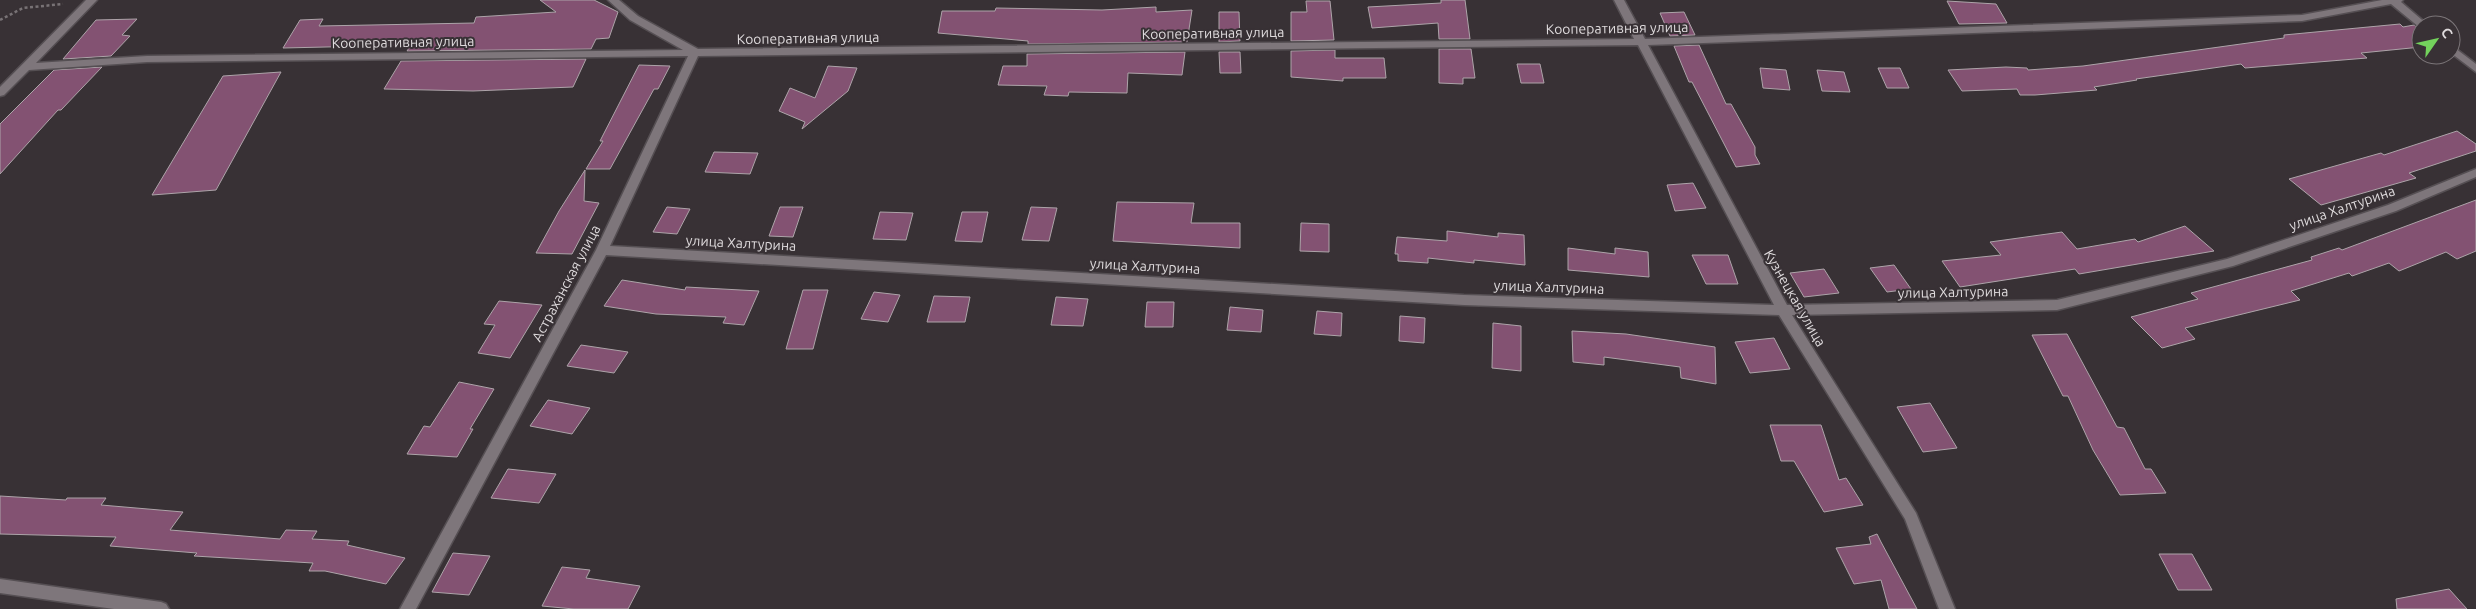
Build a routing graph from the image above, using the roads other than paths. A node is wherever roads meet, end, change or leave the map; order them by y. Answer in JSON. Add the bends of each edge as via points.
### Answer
{"nodes":[{"id":1,"x":613,"y":0,"type":"edge"},
{"id":2,"x":1619,"y":0,"type":"edge"},
{"id":3,"x":2395,"y":0,"type":"edge"},
{"id":4,"x":92,"y":1,"type":"edge"},
{"id":5,"x":2412,"y":15,"type":"edge"},
{"id":6,"x":1640,"y":42,"type":"junction"},
{"id":7,"x":694,"y":52,"type":"junction"},
{"id":8,"x":2461,"y":56,"type":"edge"},
{"id":9,"x":26,"y":67,"type":"junction"},
{"id":10,"x":2476,"y":68,"type":"edge"},
{"id":11,"x":0,"y":93,"type":"edge"},
{"id":12,"x":2476,"y":173,"type":"edge"},
{"id":13,"x":602,"y":250,"type":"junction"},
{"id":14,"x":1783,"y":310,"type":"junction"},
{"id":15,"x":0,"y":586,"type":"edge"},
{"id":16,"x":161,"y":609,"type":"edge"},
{"id":17,"x":408,"y":609,"type":"edge"},
{"id":18,"x":1947,"y":609,"type":"edge"}],
"edges":[{"from":1,"to":7,"type":"street","via":[[634,18]]},
{"from":2,"to":6,"type":"street","name":"Кузнецкая улица"},
{"from":3,"to":5,"type":"street"},
{"from":3,"to":6,"type":"street","name":"Кооперативная улица","via":[[2302,18]]},
{"from":4,"to":9,"type":"street"},
{"from":6,"to":7,"type":"street","name":"Кооперативная улица"},
{"from":6,"to":14,"type":"street","name":"Кузнецкая улица"},
{"from":7,"to":9,"type":"street","name":"Кооперативная улица","via":[[147,59]]},
{"from":7,"to":13,"type":"street","name":"Астраханская улица"},
{"from":8,"to":10,"type":"street"},
{"from":9,"to":11,"type":"street"},
{"from":12,"to":14,"type":"street","name":"улица Халтурина","via":[[2392,208],[2229,262],[2057,305]]},
{"from":13,"to":14,"type":"street","name":"улица Халтурина","via":[[1464,300]]},
{"from":13,"to":17,"type":"street","name":"Астраханская улица"},
{"from":14,"to":18,"type":"street","name":"Кузнецкая улица","via":[[1910,517]]},
{"from":15,"to":16,"type":"street"}]}
